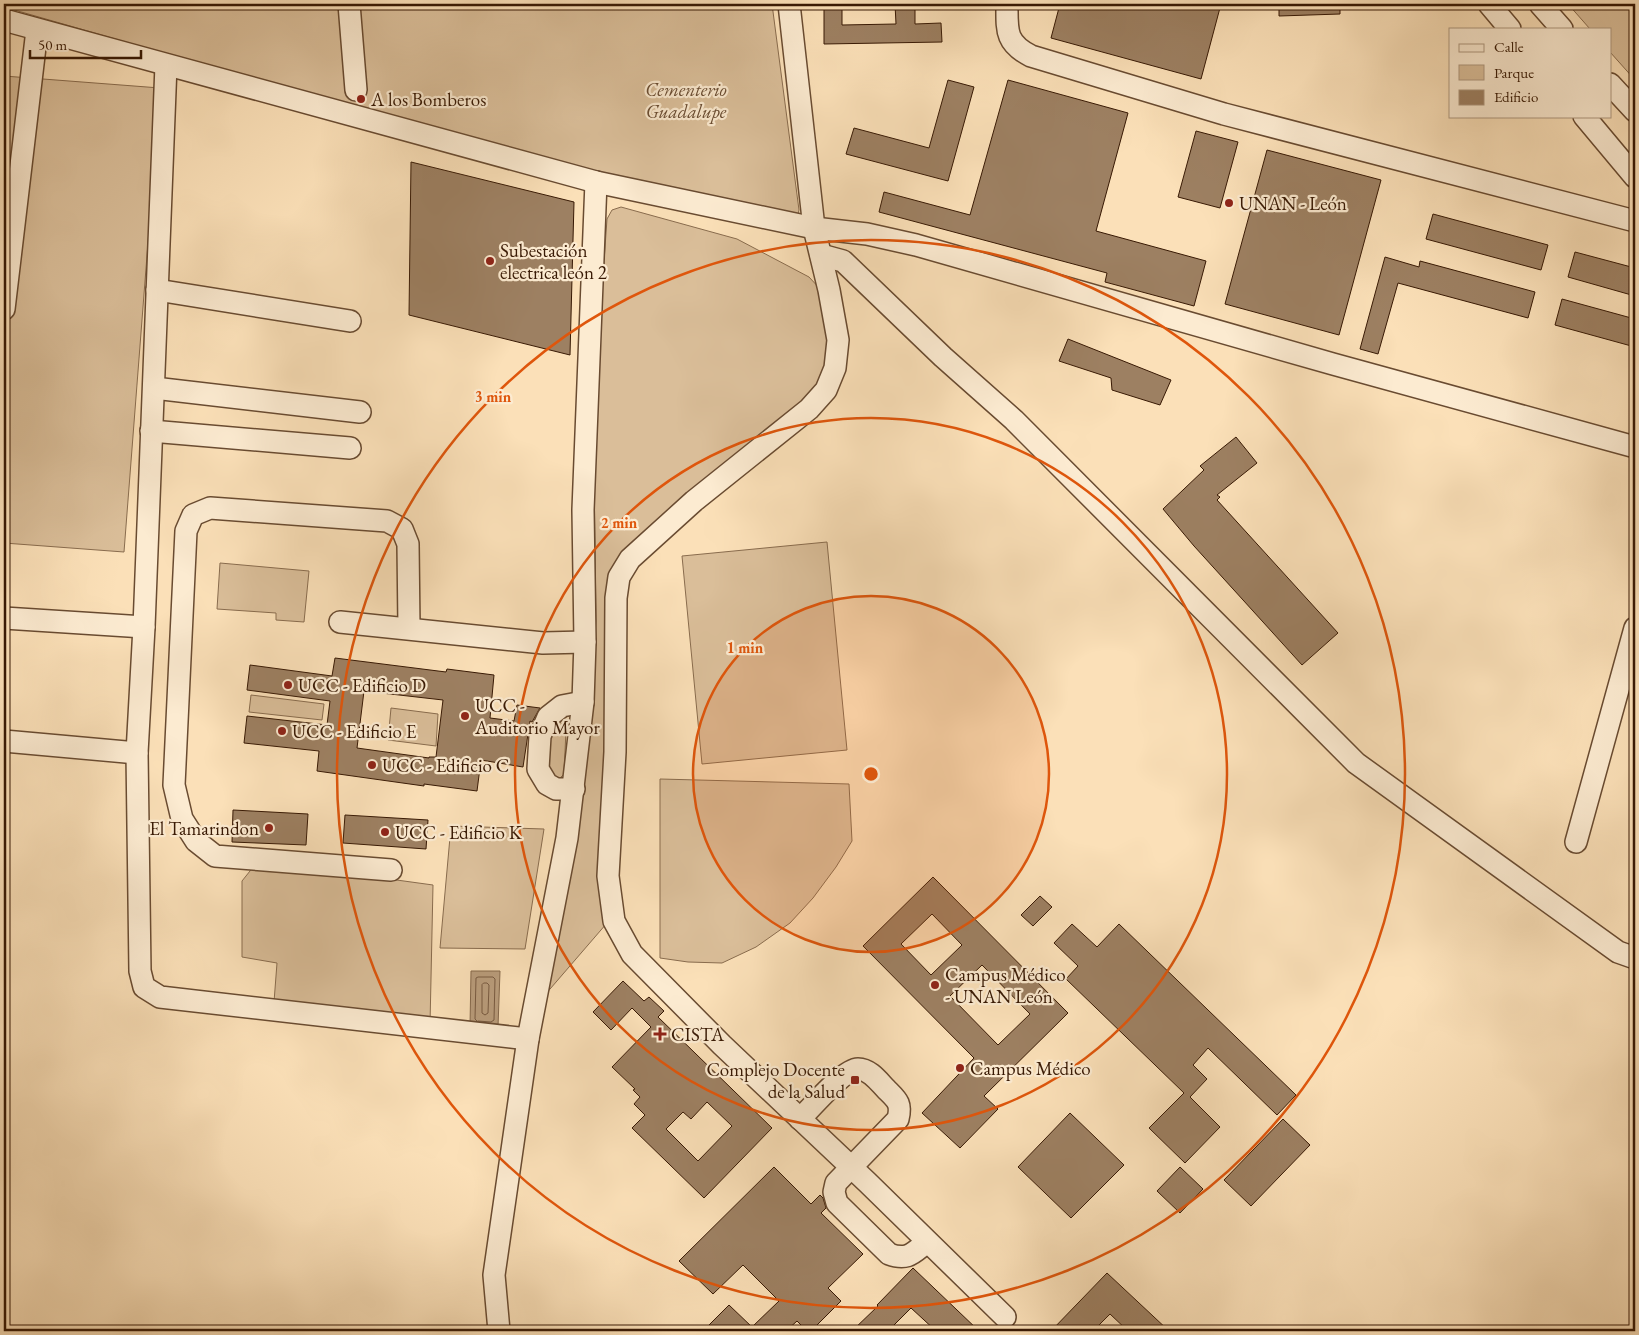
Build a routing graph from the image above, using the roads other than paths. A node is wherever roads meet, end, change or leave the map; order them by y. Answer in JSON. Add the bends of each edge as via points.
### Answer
{"nodes":[{"id":1,"x":349,"y":4,"type":"edge"},
{"id":2,"x":789,"y":4,"type":"edge"},
{"id":3,"x":1006,"y":4,"type":"edge"},
{"id":4,"x":1489,"y":4,"type":"edge"},
{"id":5,"x":1540,"y":4,"type":"edge"},
{"id":6,"x":4,"y":20,"type":"edge"},
{"id":7,"x":1509,"y":28,"type":"edge"},
{"id":8,"x":1561,"y":28,"type":"edge"},
{"id":9,"x":36,"y":30,"type":"junction"},
{"id":10,"x":166,"y":65,"type":"junction"},
{"id":11,"x":1612,"y":86,"type":"edge"},
{"id":12,"x":356,"y":90,"type":"dead end"},
{"id":13,"x":1635,"y":112,"type":"edge"},
{"id":14,"x":1586,"y":118,"type":"edge"},
{"id":15,"x":1635,"y":177,"type":"edge"},
{"id":16,"x":596,"y":182,"type":"junction"},
{"id":17,"x":1635,"y":221,"type":"edge"},
{"id":18,"x":814,"y":228,"type":"junction"},
{"id":19,"x":821,"y":255,"type":"junction"},
{"id":20,"x":157,"y":290,"type":"junction"},
{"id":21,"x":4,"y":309,"type":"edge"},
{"id":22,"x":350,"y":321,"type":"dead end"},
{"id":23,"x":154,"y":388,"type":"junction"},
{"id":24,"x":360,"y":412,"type":"dead end"},
{"id":25,"x":151,"y":431,"type":"junction"},
{"id":26,"x":1635,"y":447,"type":"edge"},
{"id":27,"x":350,"y":448,"type":"dead end"},
{"id":28,"x":4,"y":618,"type":"edge"},
{"id":29,"x":340,"y":622,"type":"dead end"},
{"id":30,"x":144,"y":627,"type":"junction"},
{"id":31,"x":409,"y":628,"type":"junction"},
{"id":32,"x":1635,"y":628,"type":"edge"},
{"id":33,"x":585,"y":642,"type":"junction"},
{"id":34,"x":583,"y":702,"type":"junction"},
{"id":35,"x":4,"y":741,"type":"edge"},
{"id":36,"x":137,"y":753,"type":"junction"},
{"id":37,"x":574,"y":789,"type":"junction"},
{"id":38,"x":1576,"y":842,"type":"dead end"},
{"id":39,"x":391,"y":870,"type":"dead end"},
{"id":40,"x":1635,"y":958,"type":"edge"},
{"id":41,"x":528,"y":1039,"type":"junction"},
{"id":42,"x":800,"y":1119,"type":"junction"},
{"id":43,"x":851,"y":1167,"type":"junction"},
{"id":44,"x":928,"y":1242,"type":"junction"},
{"id":45,"x":1005,"y":1317,"type":"dead end"},
{"id":46,"x":498,"y":1331,"type":"edge"}],
"edges":[{"from":1,"to":12,"type":"street"},
{"from":2,"to":18,"type":"street"},
{"from":3,"to":17,"type":"street","via":[[1011,41],[1019,50],[1032,56],[1224,114]]},
{"from":4,"to":7,"type":"street"},
{"from":5,"to":8,"type":"street"},
{"from":6,"to":9,"type":"street"},
{"from":9,"to":10,"type":"street"},
{"from":9,"to":21,"type":"street"},
{"from":10,"to":16,"type":"street"},
{"from":10,"to":20,"type":"street"},
{"from":11,"to":13,"type":"street"},
{"from":14,"to":15,"type":"street"},
{"from":16,"to":18,"type":"street"},
{"from":16,"to":33,"type":"street","via":[[583,510]]},
{"from":18,"to":19,"type":"street"},
{"from":18,"to":26,"type":"street","via":[[867,234],[916,246]]},
{"from":19,"to":40,"type":"street","via":[[844,261],[1014,420],[1356,763],[1618,952]]},
{"from":19,"to":42,"type":"street","via":[[838,340],[834,368],[826,390],[809,409],[694,501],[630,559],[619,577],[608,876],[614,921],[632,954]]},
{"from":20,"to":22,"type":"street"},
{"from":20,"to":23,"type":"street"},
{"from":23,"to":24,"type":"street"},
{"from":23,"to":25,"type":"street"},
{"from":25,"to":27,"type":"street"},
{"from":25,"to":30,"type":"street"},
{"from":28,"to":30,"type":"street"},
{"from":29,"to":31,"type":"street"},
{"from":30,"to":36,"type":"street"},
{"from":31,"to":33,"type":"street","via":[[543,643]]},
{"from":31,"to":39,"type":"street","via":[[408,544],[402,529],[387,521],[210,508],[193,515],[186,531],[174,785],[182,819],[196,841],[215,856]]},
{"from":32,"to":38,"type":"street"},
{"from":33,"to":34,"type":"street"},
{"from":34,"to":37,"type":"street"},
{"from":34,"to":37,"type":"street","via":[[562,706],[548,717],[540,736],[538,769],[547,784],[556,789]]},
{"from":35,"to":36,"type":"street"},
{"from":36,"to":41,"type":"street","via":[[140,970],[144,988],[160,997]]},
{"from":37,"to":41,"type":"street"},
{"from":41,"to":46,"type":"street","via":[[494,1275]]},
{"from":42,"to":43,"type":"street"},
{"from":42,"to":43,"type":"street","via":[[846,1073],[858,1069],[870,1073],[897,1100],[900,1109],[898,1119]]},
{"from":43,"to":44,"type":"street"},
{"from":43,"to":44,"type":"street","via":[[836,1183],[837,1203],[890,1254],[900,1258],[911,1255]]},
{"from":44,"to":45,"type":"street"}]}
